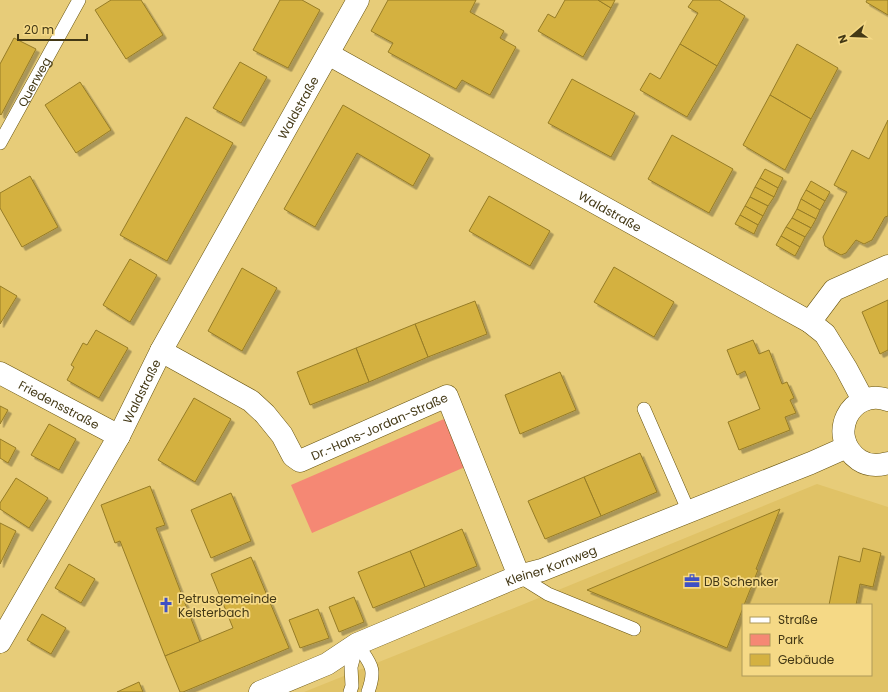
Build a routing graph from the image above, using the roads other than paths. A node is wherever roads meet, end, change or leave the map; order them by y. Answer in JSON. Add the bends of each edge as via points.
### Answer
{"nodes":[{"id":1,"x":79,"y":0,"type":"edge"},
{"id":2,"x":358,"y":0,"type":"edge"},
{"id":3,"x":328,"y":54,"type":"junction"},
{"id":4,"x":0,"y":143,"type":"edge"},
{"id":5,"x":888,"y":266,"type":"edge"},
{"id":6,"x":810,"y":322,"type":"junction"},
{"id":7,"x":161,"y":351,"type":"junction"},
{"id":8,"x":0,"y":372,"type":"edge"},
{"id":9,"x":863,"y":400,"type":"junction"},
{"id":10,"x":888,"y":400,"type":"edge"},
{"id":11,"x":644,"y":410,"type":"dead end"},
{"id":12,"x":119,"y":436,"type":"junction"},
{"id":13,"x":847,"y":447,"type":"junction"},
{"id":14,"x":888,"y":463,"type":"edge"},
{"id":15,"x":689,"y":512,"type":"junction"},
{"id":16,"x":519,"y":576,"type":"junction"},
{"id":17,"x":634,"y":629,"type":"dead end"},
{"id":18,"x":0,"y":642,"type":"edge"},
{"id":19,"x":357,"y":644,"type":"junction"},
{"id":20,"x":260,"y":692,"type":"edge"},
{"id":21,"x":350,"y":692,"type":"edge"},
{"id":22,"x":368,"y":692,"type":"edge"}],
"edges":[{"from":1,"to":4,"type":"lane","name":"Querweg"},
{"from":2,"to":3,"type":"street"},
{"from":3,"to":6,"type":"street","name":"Waldstraße"},
{"from":3,"to":7,"type":"street","name":"Waldstraße"},
{"from":5,"to":6,"type":"street","via":[[834,290]]},
{"from":6,"to":9,"type":"street","name":"Waldstraße","via":[[825,334]]},
{"from":7,"to":12,"type":"street","name":"Waldstraße"},
{"from":7,"to":16,"type":"street","name":"Dr.-Hans-Jordan-Straße","via":[[251,401],[282,435],[292,456],[300,461],[447,396]]},
{"from":8,"to":12,"type":"street","name":"Friedensstraße"},
{"from":9,"to":10,"type":"street"},
{"from":9,"to":13,"type":"street","via":[[851,410],[845,420],[843,428]]},
{"from":11,"to":15,"type":"lane"},
{"from":12,"to":18,"type":"street","name":"Waldstraße"},
{"from":13,"to":14,"type":"street","via":[[853,456],[862,462],[870,465]]},
{"from":13,"to":15,"type":"street","name":"Kleiner Kornweg"},
{"from":15,"to":16,"type":"street","name":"Kleiner Kornweg","via":[[542,570]]},
{"from":16,"to":17,"type":"lane","via":[[548,594]]},
{"from":16,"to":19,"type":"street","name":"Kleiner Kornweg"},
{"from":19,"to":20,"type":"street","name":"Kleiner Kornweg","via":[[326,664]]},
{"from":19,"to":21,"type":"lane","via":[[351,667]]},
{"from":19,"to":22,"type":"lane","via":[[373,668]]}]}
